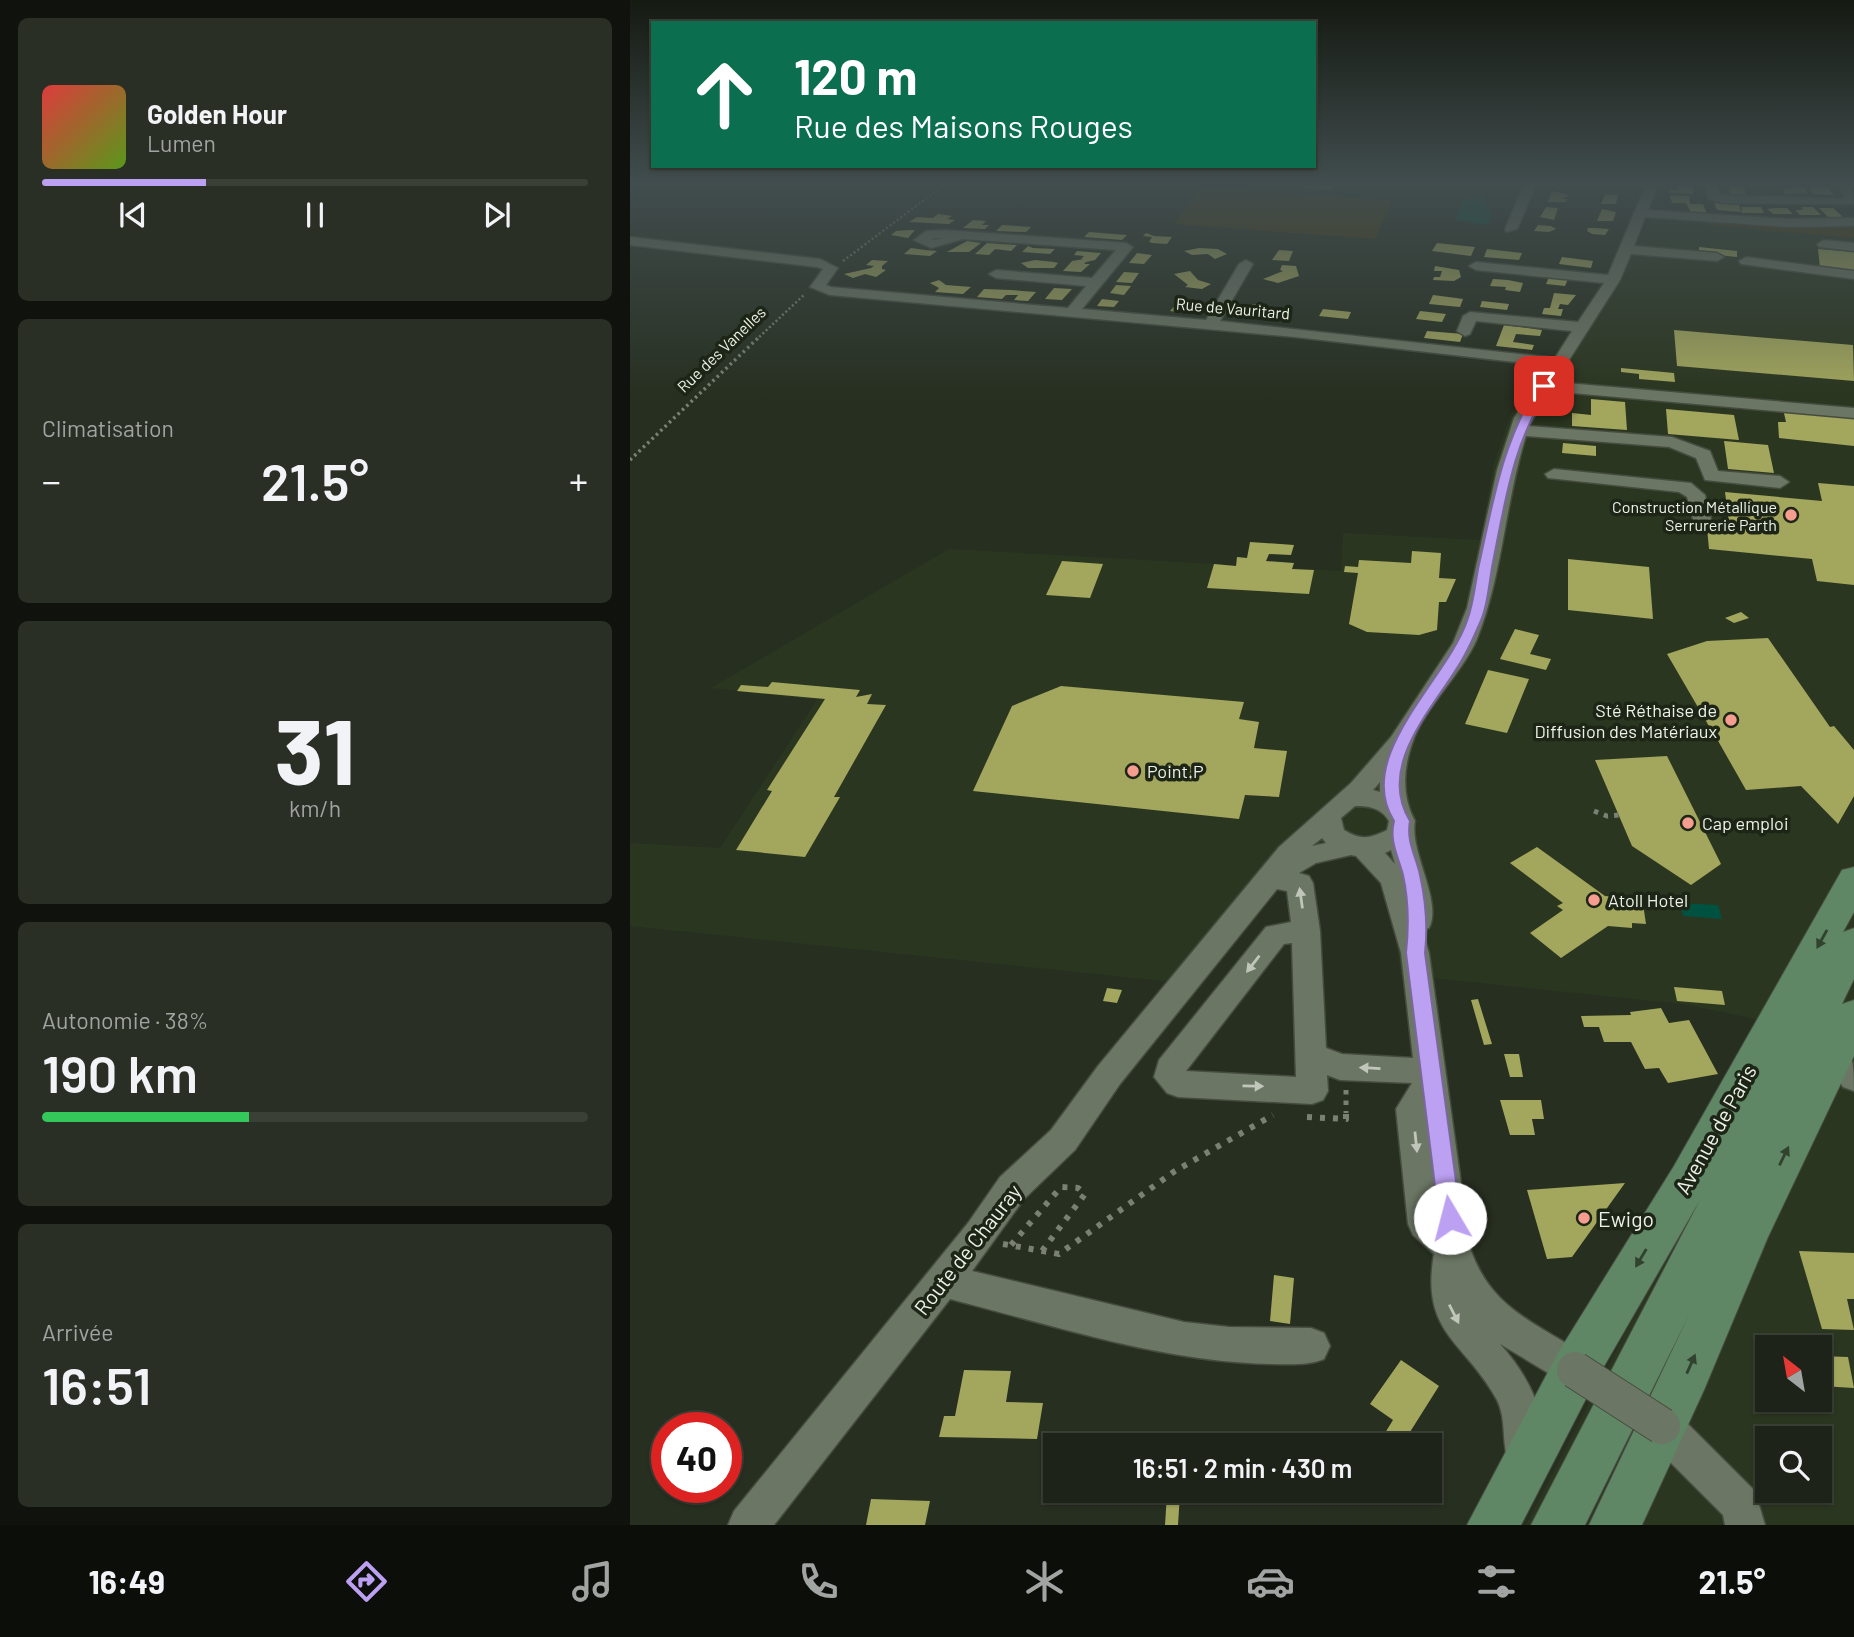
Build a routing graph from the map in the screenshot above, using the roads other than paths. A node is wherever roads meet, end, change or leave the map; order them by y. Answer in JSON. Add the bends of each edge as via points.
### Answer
{"nodes":[{"id":1,"x":750,"y":256,"type":"edge"},
{"id":2,"x":1118,"y":256,"type":"edge"},
{"id":3,"x":1622,"y":256,"type":"edge"},
{"id":4,"x":1707,"y":256,"type":"edge"},
{"id":5,"x":1717,"y":257,"type":"dead end"},
{"id":6,"x":1746,"y":261,"type":"dead end"},
{"id":7,"x":1246,"y":264,"type":"dead end"},
{"id":8,"x":1476,"y":266,"type":"dead end"},
{"id":9,"x":996,"y":274,"type":"dead end"},
{"id":10,"x":1854,"y":275,"type":"edge"},
{"id":11,"x":1613,"y":280,"type":"junction"},
{"id":12,"x":1097,"y":282,"type":"junction"},
{"id":13,"x":1072,"y":312,"type":"junction"},
{"id":14,"x":1212,"y":323,"type":"junction"},
{"id":15,"x":1582,"y":327,"type":"junction"},
{"id":16,"x":1465,"y":331,"type":"dead end"},
{"id":17,"x":1560,"y":363,"type":"junction"},
{"id":18,"x":1544,"y":386,"type":"junction"},
{"id":19,"x":1854,"y":413,"type":"edge"},
{"id":20,"x":1517,"y":435,"type":"junction"},
{"id":21,"x":1544,"y":444,"type":"dead end"},
{"id":22,"x":1554,"y":474,"type":"dead end"},
{"id":23,"x":1780,"y":482,"type":"dead end"},
{"id":24,"x":1701,"y":519,"type":"dead end"},
{"id":25,"x":1400,"y":742,"type":"junction"},
{"id":26,"x":1350,"y":799,"type":"junction"},
{"id":27,"x":1393,"y":807,"type":"junction"},
{"id":28,"x":1327,"y":821,"type":"junction"},
{"id":29,"x":1399,"y":835,"type":"junction"},
{"id":30,"x":1358,"y":847,"type":"junction"},
{"id":31,"x":1270,"y":878,"type":"junction"},
{"id":32,"x":1854,"y":879,"type":"edge"},
{"id":33,"x":1306,"y":931,"type":"junction"},
{"id":34,"x":1854,"y":942,"type":"edge"},
{"id":35,"x":1415,"y":953,"type":"junction"},
{"id":36,"x":1848,"y":1045,"type":"edge"},
{"id":37,"x":1312,"y":1056,"type":"junction"},
{"id":38,"x":1431,"y":1076,"type":"junction"},
{"id":39,"x":1453,"y":1248,"type":"junction"},
{"id":40,"x":943,"y":1281,"type":"junction"},
{"id":41,"x":1311,"y":1346,"type":"dead end"},
{"id":42,"x":1575,"y":1370,"type":"junction"},
{"id":43,"x":1662,"y":1426,"type":"junction"},
{"id":44,"x":1522,"y":1466,"type":"junction"},
{"id":45,"x":1628,"y":1512,"type":"edge"},
{"id":46,"x":748,"y":1525,"type":"edge"},
{"id":47,"x":1493,"y":1525,"type":"edge"},
{"id":48,"x":1558,"y":1525,"type":"edge"},
{"id":49,"x":1745,"y":1525,"type":"edge"}],
"edges":[{"from":1,"to":13,"type":"street","name":"Rue de Vauritard","via":[[828,266],[830,271],[818,282],[818,289]]},
{"from":2,"to":12,"type":"street"},
{"from":3,"to":11,"type":"street"},
{"from":4,"to":5,"type":"street"},
{"from":6,"to":10,"type":"street"},
{"from":7,"to":14,"type":"street"},
{"from":8,"to":11,"type":"street"},
{"from":9,"to":12,"type":"street"},
{"from":11,"to":15,"type":"street"},
{"from":12,"to":13,"type":"street"},
{"from":13,"to":14,"type":"street","name":"Rue de Vauritard"},
{"from":14,"to":17,"type":"street","name":"Rue de Vauritard"},
{"from":15,"to":16,"type":"street","via":[[1470,316]]},
{"from":15,"to":17,"type":"street"},
{"from":17,"to":18,"type":"street"},
{"from":18,"to":19,"type":"street"},
{"from":18,"to":20,"type":"street"},
{"from":20,"to":21,"type":"street"},
{"from":20,"to":23,"type":"street","via":[[1672,443],[1704,455],[1711,476]]},
{"from":20,"to":25,"type":"street","via":[[1474,621],[1451,666]]},
{"from":22,"to":24,"type":"street","via":[[1684,487],[1696,495]]},
{"from":25,"to":26,"type":"street"},
{"from":25,"to":27,"type":"street","via":[[1392,780]]},
{"from":26,"to":27,"type":"street","via":[[1373,798]]},
{"from":26,"to":28,"type":"street","via":[[1333,807]]},
{"from":27,"to":29,"type":"street","via":[[1402,821]]},
{"from":28,"to":30,"type":"street","via":[[1333,835]]},
{"from":28,"to":31,"type":"street","name":"Route de Chauray","via":[[1294,846]]},
{"from":29,"to":30,"type":"street","via":[[1382,846]]},
{"from":29,"to":35,"type":"street","via":[[1419,921]]},
{"from":30,"to":31,"type":"street","name":"Route de Chauray","via":[[1308,856]]},
{"from":30,"to":35,"type":"street","via":[[1393,879]]},
{"from":33,"to":31,"type":"street","one_way":true,"via":[[1299,883]]},
{"from":31,"to":40,"type":"street","name":"Route de Chauray","via":[[1109,1075],[1063,1140],[1012,1188]]},
{"from":32,"to":42,"type":"main road","name":"Avenue de Paris","one_way":true,"via":[[1689,1179]]},
{"from":33,"to":37,"type":"street"},
{"from":33,"to":37,"type":"street","one_way":true,"via":[[1276,934],[1170,1069],[1170,1077],[1178,1084],[1312,1091]]},
{"from":34,"to":48,"type":"main road","name":"Avenue de Paris"},
{"from":35,"to":38,"type":"street"},
{"from":43,"to":36,"type":"main road","one_way":true,"via":[[1748,1231]]},
{"from":38,"to":37,"type":"street","one_way":true,"via":[[1340,1067]]},
{"from":38,"to":39,"type":"street","via":[[1412,1109],[1426,1224]]},
{"from":39,"to":42,"type":"street","via":[[1467,1286],[1481,1304]]},
{"from":39,"to":44,"type":"street","one_way":true,"via":[[1446,1294],[1468,1336],[1519,1399],[1524,1417]]},
{"from":40,"to":41,"type":"street","via":[[1184,1340]]},
{"from":40,"to":46,"type":"street","name":"Route de Chauray"},
{"from":42,"to":43,"type":"street","bridge":true},
{"from":42,"to":44,"type":"main road","name":"Avenue de Paris"},
{"from":43,"to":45,"type":"main road"},
{"from":43,"to":49,"type":"street","via":[[1741,1505]]},
{"from":44,"to":47,"type":"main road","name":"Avenue de Paris"}]}
